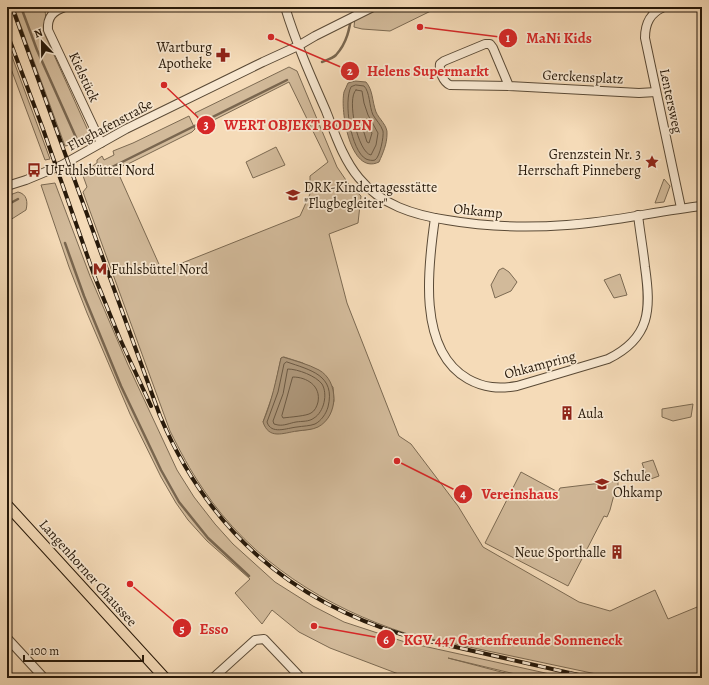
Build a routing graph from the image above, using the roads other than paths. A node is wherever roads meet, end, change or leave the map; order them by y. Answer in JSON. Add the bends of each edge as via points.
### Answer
{"nodes":[{"id":1,"x":65,"y":7,"type":"edge"},
{"id":2,"x":285,"y":7,"type":"edge"},
{"id":3,"x":373,"y":7,"type":"edge"},
{"id":4,"x":664,"y":7,"type":"edge"},
{"id":5,"x":298,"y":46,"type":"junction"},
{"id":6,"x":509,"y":86,"type":"junction"},
{"id":7,"x":656,"y":92,"type":"junction"},
{"id":8,"x":101,"y":143,"type":"junction"},
{"id":9,"x":7,"y":186,"type":"edge"},
{"id":10,"x":702,"y":206,"type":"edge"},
{"id":11,"x":681,"y":208,"type":"junction"},
{"id":12,"x":638,"y":215,"type":"junction"},
{"id":13,"x":436,"y":218,"type":"junction"},
{"id":14,"x":7,"y":505,"type":"edge"},
{"id":15,"x":7,"y":638,"type":"edge"},
{"id":16,"x":44,"y":678,"type":"edge"},
{"id":17,"x":165,"y":678,"type":"edge"},
{"id":18,"x":213,"y":678,"type":"edge"},
{"id":19,"x":301,"y":678,"type":"edge"}],
"edges":[{"from":1,"to":8,"type":"street","name":"Kielstück","via":[[50,16],[48,30]]},
{"from":2,"to":5,"type":"street","name":"Ohkamp"},
{"from":3,"to":5,"type":"street","name":"Flughafenstraße"},
{"from":4,"to":7,"type":"street","name":"Lentersweg","via":[[649,18],[645,30]]},
{"from":5,"to":8,"type":"street","name":"Flughafenstraße"},
{"from":5,"to":13,"type":"street","name":"Ohkamp","via":[[346,158],[359,179],[395,206]]},
{"from":6,"to":6,"type":"street","name":"Gerckensplatz","via":[[448,84],[445,82],[440,64],[457,55],[490,44]]},
{"from":6,"to":7,"type":"street","name":"Gerckensplatz"},
{"from":7,"to":11,"type":"street","name":"Lentersweg"},
{"from":8,"to":9,"type":"street","name":"Flughafenstraße","via":[[62,165]]},
{"from":10,"to":11,"type":"street","name":"Ohkamp"},
{"from":11,"to":12,"type":"street","name":"Ohkamp"},
{"from":12,"to":13,"type":"street","name":"Ohkamp","via":[[568,225],[524,227],[489,226]]},
{"from":12,"to":13,"type":"street","name":"Ohkampring","via":[[648,304],[646,318],[632,343],[608,360],[504,388],[479,384],[462,376],[444,356],[438,343],[429,288]]},
{"from":14,"to":17,"type":"main road","name":"Langenhorner Chaussee"},
{"from":15,"to":16,"type":"street"},
{"from":18,"to":19,"type":"street","via":[[255,640],[264,639]]}]}
